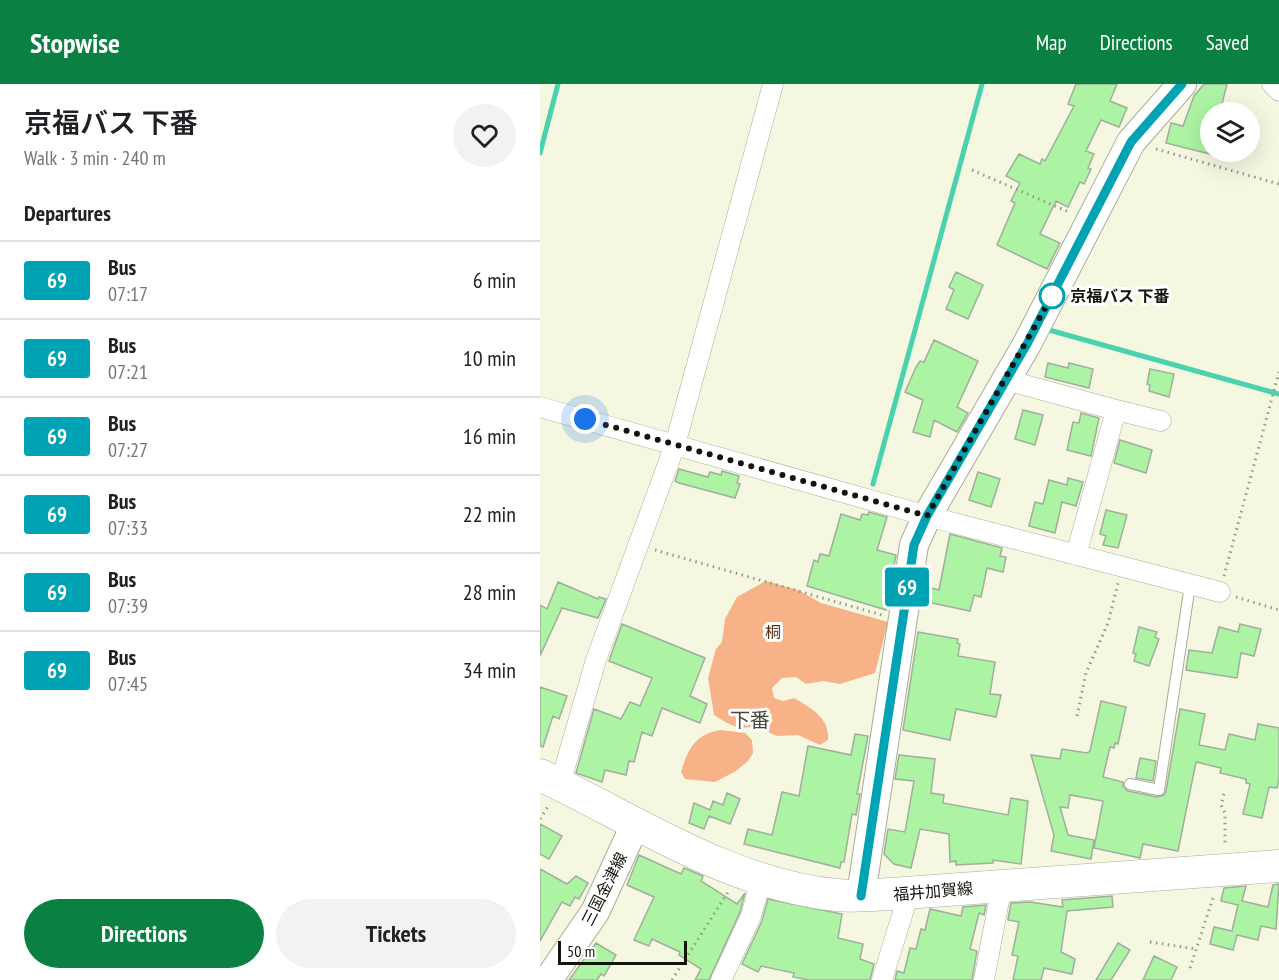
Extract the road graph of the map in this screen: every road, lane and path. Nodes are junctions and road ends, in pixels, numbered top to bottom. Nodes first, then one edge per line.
1 (773, 84) edge
2 (1272, 84) edge
3 (1170, 88) edge
4 (1279, 91) edge
5 (1131, 142) junction
6 (972, 170) dead end
7 (1279, 184) edge
8 (1091, 222) junction
9 (1279, 372) edge
10 (1006, 380) junction
11 (540, 407) edge
12 (1116, 410) junction
13 (1161, 421) dead end
14 (675, 445) junction
15 (927, 516) junction
16 (640, 546) junction
17 (1076, 555) junction
18 (1123, 567) junction
19 (1190, 585) junction
20 (1220, 592) junction
21 (1279, 610) edge
22 (890, 617) dead end
23 (1077, 716) dead end
24 (550, 780) edge
25 (1130, 784) dead end
26 (1224, 794) dead end
27 (635, 825) junction
28 (1224, 862) junction
29 (1279, 866) edge
30 (750, 876) junction
31 (1002, 885) junction
32 (909, 892) junction
33 (861, 896) junction
34 (1150, 942) dead end
35 (1196, 949) junction
36 (1190, 968) dead end
37 (548, 980) edge
38 (672, 980) edge
39 (721, 980) edge
40 (882, 980) edge
41 (984, 980) edge

1 - 14 street
2 - 4 street
3 - 5 main road
5 - 7 path
5 - 8 main road
6 - 8 path
8 - 10 main road
9 - 20 path
10 - 12 street
10 - 15 main road
11 - 14 street
12 - 13 street
12 - 17 street
14 - 15 street
14 - 16 street
15 - 17 street
15 - 33 main road
16 - 22 path
16 - 24 street
17 - 18 street
18 - 19 street
18 - 23 path
19 - 20 street
19 - 25 lane
20 - 21 path
24 - 27 main road, 福井加賀線
26 - 28 path
27 - 30 main road, 福井加賀線
27 - 37 main road, 三国金津線
28 - 29 main road, 福井加賀線
28 - 31 main road, 福井加賀線
28 - 35 path
30 - 33 main road, 福井加賀線
30 - 38 path
30 - 39 street
31 - 32 main road, 福井加賀線
31 - 41 street
32 - 33 main road, 福井加賀線
32 - 40 street
34 - 35 path
35 - 36 path

